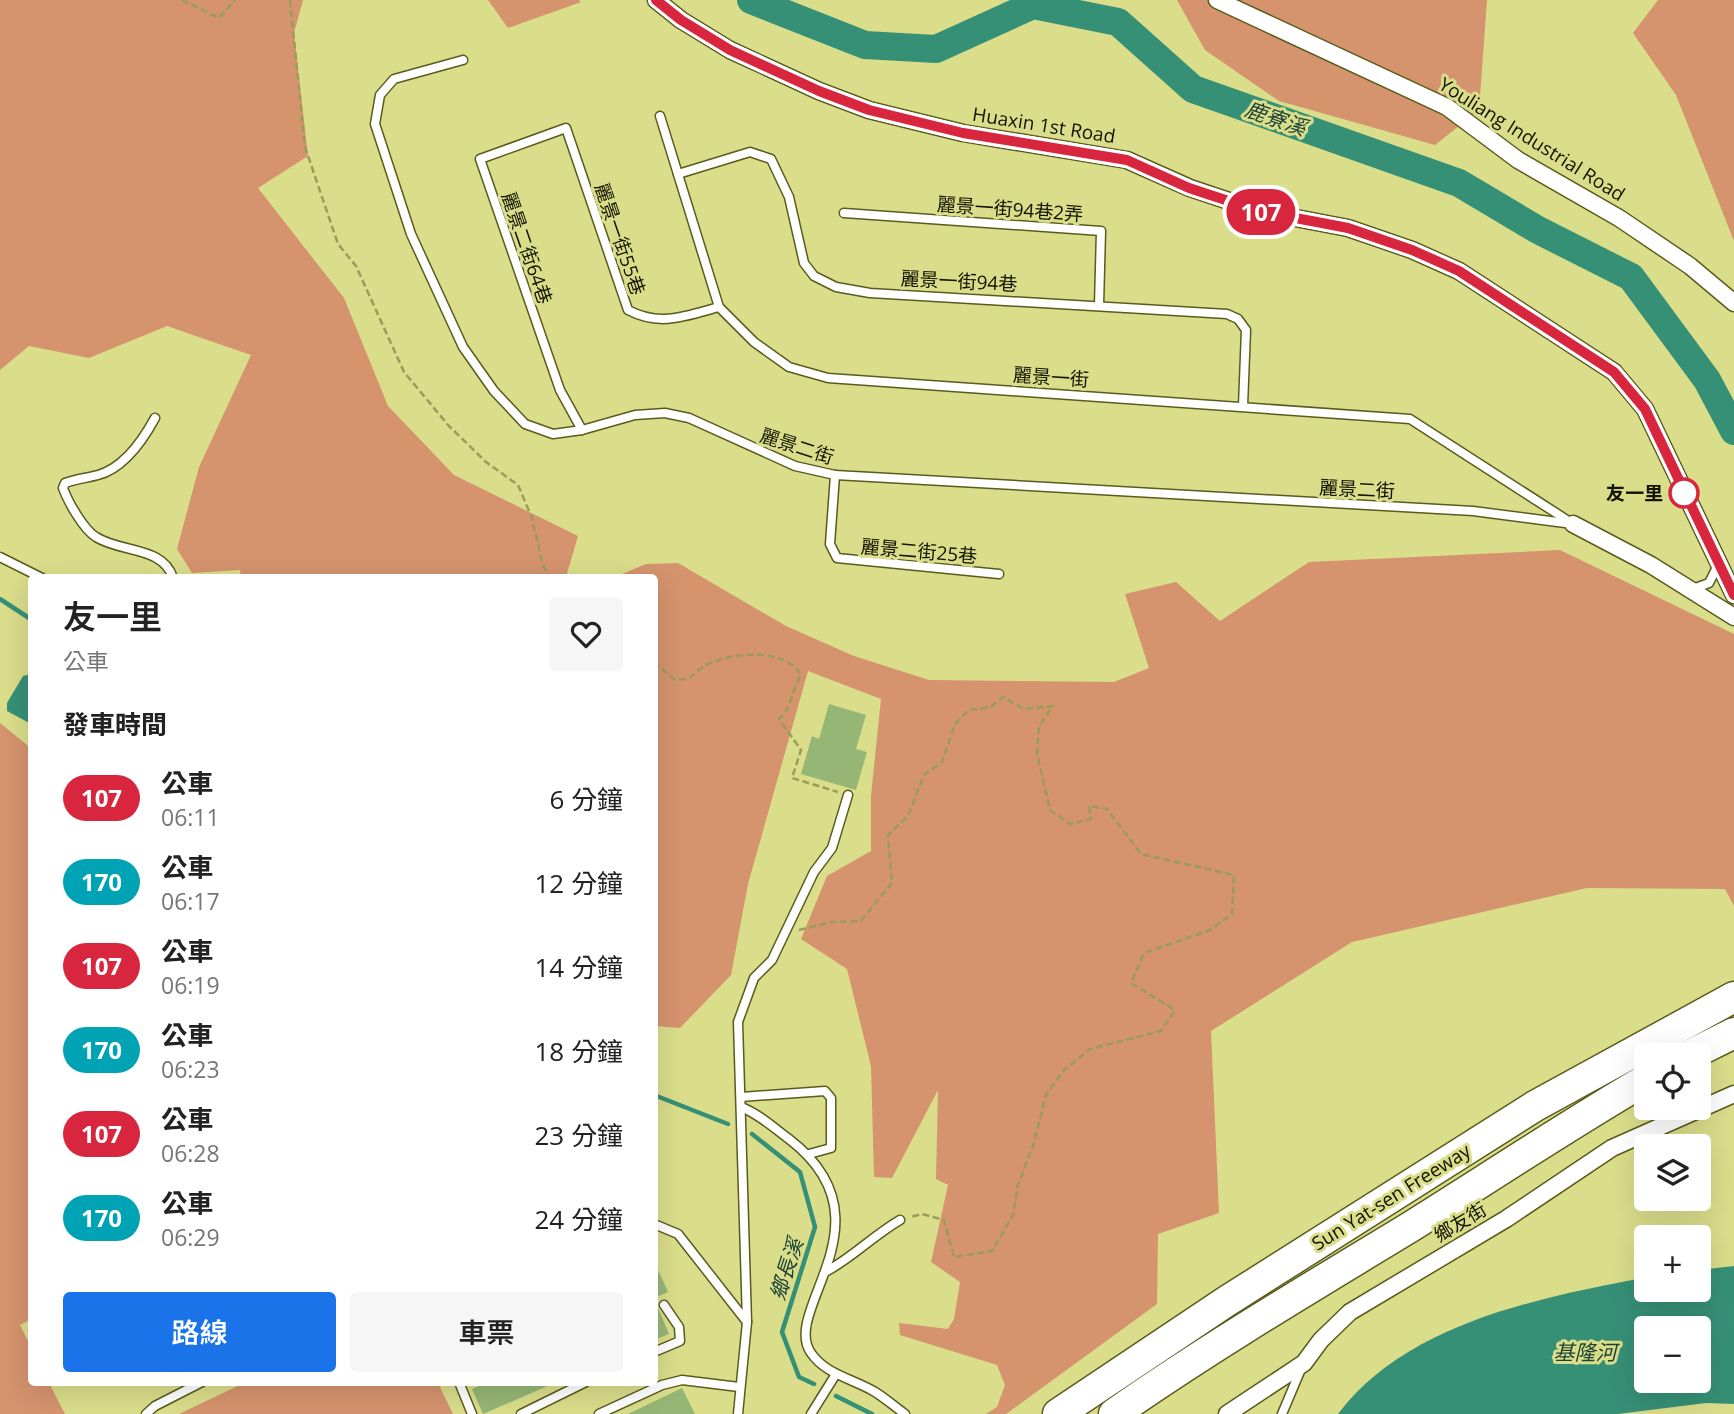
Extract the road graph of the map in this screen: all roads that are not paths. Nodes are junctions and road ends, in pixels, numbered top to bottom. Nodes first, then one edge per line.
1 (656, 0) edge
2 (1217, 0) edge
3 (463, 60) dead end
4 (660, 116) dead end
5 (566, 128) joint
6 (678, 174) junction
7 (845, 213) dead end
8 (1734, 303) edge
9 (1099, 304) junction
10 (719, 307) junction
11 (1243, 406) junction
12 (155, 418) dead end
13 (582, 430) junction
14 (835, 475) junction
15 (1573, 524) junction
16 (0, 557) edge
17 (1720, 564) junction
18 (34, 574) edge
19 (172, 574) edge
20 (999, 574) dead end
21 (1690, 590) junction
22 (1734, 595) edge
23 (1734, 617) edge
24 (848, 795) road end
25 (1734, 997) edge
26 (1734, 1033) edge
27 (1711, 1044) edge
28 (1634, 1087) edge
29 (1734, 1094) edge
30 (741, 1097) junction
31 (741, 1107) junction
32 (809, 1154) junction
33 (900, 1220) road end
34 (658, 1226) edge
35 (827, 1271) junction
36 (664, 1305) dead end
37 (747, 1322) junction
38 (658, 1350) edge
39 (1304, 1363) junction
40 (836, 1374) junction
41 (194, 1386) edge
42 (461, 1386) edge
43 (578, 1386) edge
44 (738, 1387) junction
45 (737, 1411) edge
46 (146, 1414) edge
47 (472, 1414) edge
48 (521, 1414) edge
49 (599, 1414) edge
50 (728, 1414) edge
51 (811, 1414) edge
52 (905, 1414) edge
53 (1058, 1414) edge
54 (1114, 1414) edge
55 (1227, 1414) edge
56 (1282, 1414) edge

1 - 17 street, Huaxin 1st Road
2 - 8 street, Youliang Industrial Road
3 - 13 lane, 麗景二街
4 - 6 lane, 麗景一街
5 - 10 lane, 麗景一街55巷
5 - 13 lane, 麗景二街64巷
6 - 9 lane, 麗景一街94巷
6 - 10 lane, 麗景一街
7 - 9 lane, 麗景一街94巷2弄
9 - 11 lane, 麗景一街94巷
10 - 11 lane, 麗景一街
11 - 15 lane, 麗景一街
12 - 19 lane
13 - 14 lane, 麗景二街
14 - 15 lane, 麗景二街
14 - 20 lane, 麗景二街25巷
15 - 21 street
16 - 18 lane
17 - 21 lane
17 - 22 street, Huaxin 1st Road
21 - 23 street
24 - 30 lane
25 - 53 highway, Sun Yat-sen Freeway
26 - 27 highway
28 - 54 highway, Sun Yat-sen Freeway
29 - 39 street, 鄉友街
30 - 31 lane
30 - 32 lane
31 - 32 lane
31 - 37 lane
32 - 35 lane
33 - 35 lane
34 - 37 lane
35 - 40 lane
36 - 38 lane
37 - 44 lane
39 - 55 street, 鄉友街
39 - 56 lane
40 - 51 lane
40 - 52 lane
41 - 46 lane
42 - 47 lane
43 - 48 lane
44 - 45 lane
44 - 49 lane
45 - 50 lane

